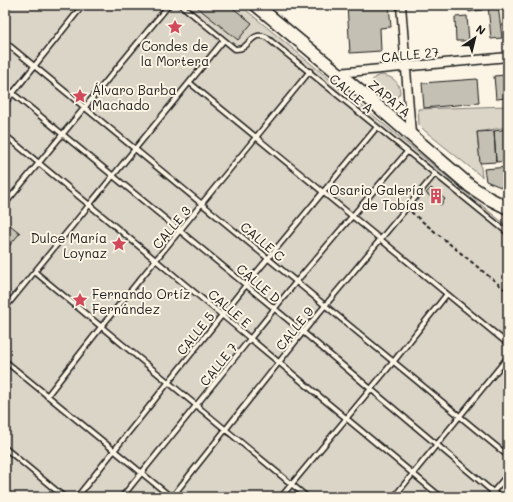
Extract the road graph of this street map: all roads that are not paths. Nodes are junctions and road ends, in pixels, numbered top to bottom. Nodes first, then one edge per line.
1 (83, 5) edge
2 (169, 5) edge
3 (181, 5) edge
4 (256, 5) edge
5 (401, 5) edge
6 (224, 40) junction
7 (5, 42) edge
8 (508, 57) edge
9 (34, 66) junction
10 (406, 67) junction
11 (310, 71) junction
12 (338, 73) junction
13 (190, 83) junction
14 (5, 87) edge
15 (13, 94) junction
16 (5, 104) edge
17 (84, 107) junction
18 (377, 127) junction
19 (62, 134) junction
20 (411, 134) junction
21 (5, 135) edge
22 (257, 138) junction
23 (135, 149) junction
24 (407, 152) junction
25 (38, 162) junction
26 (435, 174) junction
27 (113, 176) junction
28 (322, 192) junction
29 (5, 204) edge
30 (203, 204) junction
31 (90, 205) junction
32 (508, 208) edge
33 (352, 216) junction
34 (180, 231) junction
35 (508, 233) edge
36 (380, 240) junction
37 (269, 258) junction
38 (156, 260) junction
39 (34, 272) junction
40 (296, 282) junction
41 (246, 285) junction
42 (447, 294) junction
43 (325, 306) junction
44 (5, 308) edge
45 (275, 309) junction
46 (223, 315) junction
47 (101, 327) junction
48 (303, 332) junction
49 (251, 338) junction
50 (508, 344) edge
51 (508, 357) edge
52 (5, 361) edge
53 (394, 361) junction
54 (280, 362) junction
55 (168, 382) junction
56 (370, 389) junction
57 (47, 396) junction
58 (196, 406) junction
59 (460, 416) junction
60 (346, 417) junction
61 (226, 430) junction
62 (437, 444) junction
63 (5, 448) edge
64 (115, 450) junction
65 (508, 456) edge
66 (142, 473) junction
67 (413, 474) junction
68 (508, 474) edge
69 (292, 484) junction
70 (493, 492) junction
71 (64, 497) edge
72 (77, 497) edge
73 (122, 497) edge
74 (171, 497) edge
75 (281, 497) edge
76 (307, 497) edge
77 (394, 497) edge
78 (442, 497) edge
79 (489, 497) edge
80 (499, 497) edge

1 - 9 lane
2 - 17 lane
3 - 6 lane, CALLE A
4 - 12 main road, ZAPATA
5 - 10 street
6 - 11 lane, CALLE A
6 - 13 lane
7 - 9 lane, CALLE C
8 - 10 street, CALLE 27
9 - 15 lane
9 - 17 lane, CALLE C
10 - 12 street, CALLE 27
10 - 20 street
11 - 18 lane, CALLE A
11 - 22 lane, CALLE 3
12 - 20 main road, ZAPATA
13 - 22 lane
13 - 23 lane
14 - 15 lane, CALLE D
15 - 16 lane
15 - 19 lane, CALLE D
17 - 19 lane
17 - 23 lane, CALLE C
18 - 24 lane, CALLE A
18 - 28 lane, CALLE 5
19 - 25 lane
19 - 27 lane, CALLE D
20 - 32 main road, ZAPATA
21 - 25 lane, CALLE E
22 - 28 lane
22 - 30 lane, CALLE 3
23 - 27 lane
23 - 30 lane, CALLE C
24 - 26 lane, CALLE A
24 - 33 lane, CALLE 7
25 - 29 lane
25 - 31 lane, CALLE E
26 - 35 lane, CALLE A
26 - 36 lane, CALLE 9
27 - 31 lane
27 - 34 lane, CALLE D
28 - 33 lane
28 - 37 lane, CALLE 5
30 - 34 lane, CALLE 3
30 - 37 lane, CALLE C
31 - 38 lane, CALLE E
31 - 39 lane
33 - 36 lane
33 - 40 lane, CALLE 7
34 - 38 lane, CALLE 3
34 - 41 lane, CALLE D
36 - 42 lane
36 - 43 lane, CALLE 9
37 - 40 lane, CALLE C
37 - 41 lane, CALLE 5
38 - 46 lane, CALLE E
38 - 47 lane, CALLE 3
39 - 44 lane
39 - 47 lane
40 - 43 lane, CALLE C
40 - 45 lane, CALLE 7
41 - 45 lane, CALLE D
41 - 46 lane, CALLE 5
42 - 50 lane
42 - 53 lane
43 - 48 lane, CALLE 9
43 - 53 lane, CALLE C
45 - 48 lane, CALLE D
45 - 49 lane, CALLE 7
46 - 49 lane, CALLE E
46 - 55 lane, CALLE 5
47 - 55 lane
47 - 57 lane, CALLE 3
48 - 54 lane, CALLE 9
48 - 56 lane, CALLE D
49 - 54 lane, CALLE E
49 - 58 lane, CALLE 7
51 - 59 lane
52 - 57 lane
53 - 56 lane
53 - 59 lane, CALLE C
54 - 60 lane, CALLE E
54 - 61 lane, CALLE 9
55 - 58 lane
55 - 64 lane, CALLE 5
56 - 60 lane
56 - 62 lane, CALLE D
57 - 64 lane
58 - 61 lane
58 - 66 lane, CALLE 7
59 - 62 lane
59 - 65 lane, CALLE C
60 - 67 lane, CALLE E
60 - 69 lane
61 - 69 lane
61 - 74 lane, CALLE 9
62 - 67 lane
62 - 70 lane, CALLE D
63 - 71 lane
64 - 66 lane
64 - 72 lane, CALLE 5
66 - 73 lane, CALLE 7
66 - 74 lane
67 - 77 lane
67 - 78 lane, CALLE E
68 - 70 lane
69 - 75 lane
69 - 76 lane
70 - 79 lane
70 - 80 lane, CALLE D

